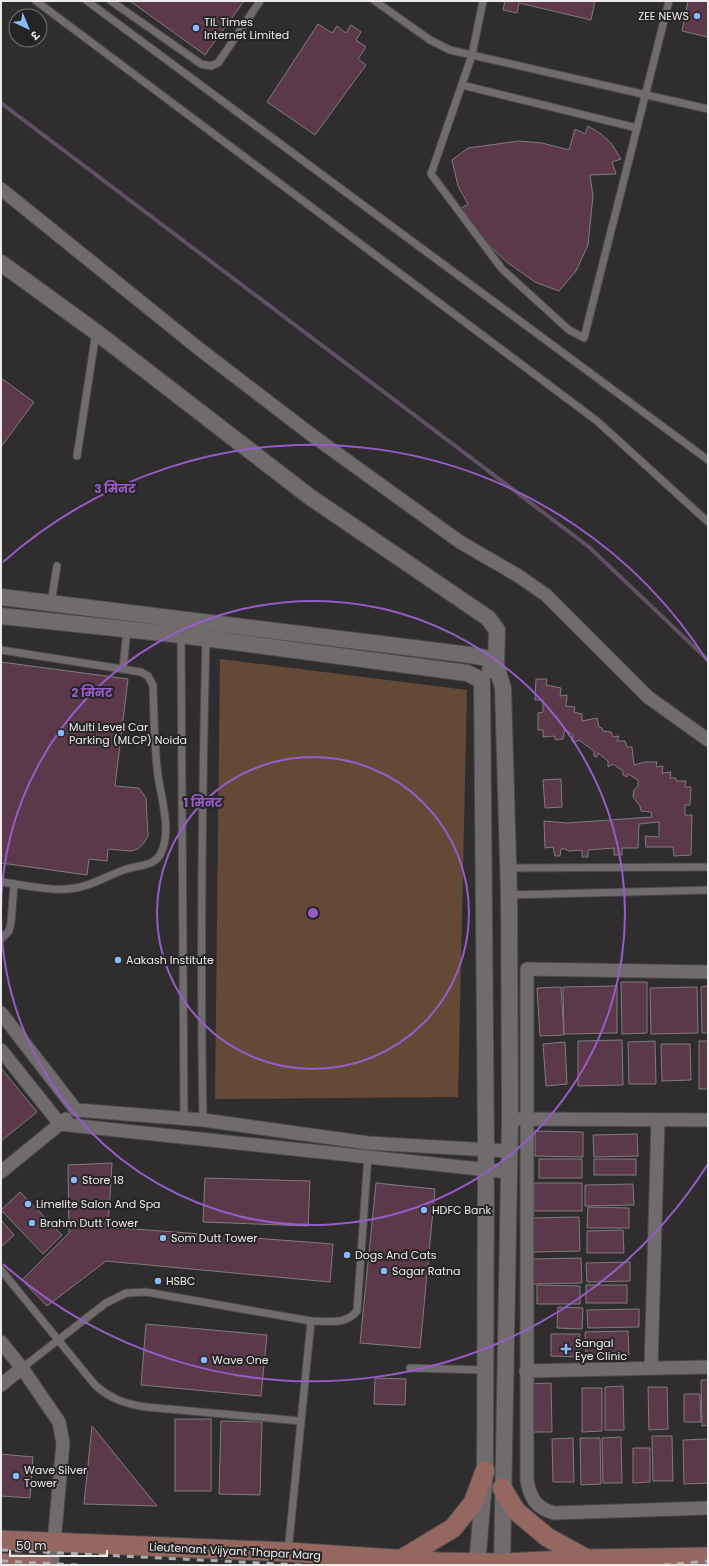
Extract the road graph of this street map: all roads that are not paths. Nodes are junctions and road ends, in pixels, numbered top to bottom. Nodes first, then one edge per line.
1 (36, 1) edge
2 (87, 1) edge
3 (111, 1) edge
4 (260, 1) edge
5 (375, 1) edge
6 (483, 1) edge
7 (669, 1) edge
8 (472, 55) junction
9 (462, 85) junction
10 (646, 94) junction
11 (708, 109) edge
12 (637, 128) junction
13 (1, 189) edge
14 (1, 263) edge
15 (96, 332) junction
16 (78, 456) dead end
17 (708, 460) edge
18 (708, 522) edge
19 (57, 566) dead end
20 (1, 597) edge
21 (51, 604) junction
22 (1, 617) edge
23 (127, 630) junction
24 (181, 635) junction
25 (206, 639) junction
26 (1, 650) edge
27 (496, 665) junction
28 (123, 669) junction
29 (479, 679) junction
30 (708, 740) edge
31 (708, 867) edge
32 (507, 868) junction
33 (1, 882) edge
34 (14, 884) junction
35 (708, 890) edge
36 (509, 895) junction
37 (1, 939) edge
38 (708, 972) edge
39 (1, 1012) edge
40 (1, 1050) edge
41 (76, 1110) junction
42 (184, 1118) junction
43 (510, 1118) junction
44 (526, 1119) junction
45 (203, 1120) junction
46 (708, 1120) edge
47 (658, 1121) junction
48 (60, 1124) junction
49 (368, 1142) junction
50 (486, 1150) junction
51 (508, 1150) junction
52 (367, 1157) junction
53 (486, 1170) junction
54 (1, 1172) edge
55 (508, 1172) junction
56 (1, 1270) edge
57 (311, 1321) junction
58 (58, 1340) junction
59 (1, 1342) edge
60 (708, 1367) edge
61 (22, 1368) junction
62 (410, 1368) dead end
63 (651, 1368) junction
64 (485, 1370) junction
65 (526, 1370) junction
66 (1, 1385) edge
67 (301, 1421) junction
68 (485, 1472) junction
69 (502, 1488) junction
70 (708, 1508) edge
71 (1, 1540) edge
72 (53, 1543) junction
73 (288, 1552) junction
74 (708, 1557) edge
75 (587, 1559) junction
76 (400, 1560) junction
77 (1, 1563) edge
78 (477, 1564) edge
79 (502, 1564) edge
80 (44, 1565) edge
81 (52, 1565) edge

1 - 18 lane
2 - 17 lane
3 - 4 lane
5 - 8 lane
6 - 8 lane
7 - 10 lane
8 - 9 lane
8 - 10 lane
9 - 12 lane
9 - 12 lane
10 - 11 lane
10 - 12 lane
13 - 30 street
14 - 15 street
15 - 16 lane
15 - 27 street
19 - 21 lane
20 - 21 street
21 - 27 street
22 - 23 street
23 - 24 street
23 - 28 lane
24 - 25 street
24 - 42 lane
25 - 29 street
25 - 45 lane
26 - 28 lane
27 - 29 street
27 - 32 street
28 - 34 lane
29 - 50 street
31 - 32 lane
32 - 36 street
33 - 34 lane
34 - 37 lane
35 - 36 lane
36 - 43 street
38 - 44 street
39 - 41 street
40 - 48 street
41 - 42 street
41 - 48 street
42 - 45 street
43 - 44 street
43 - 51 street
44 - 47 street
44 - 65 street
45 - 49 street
46 - 47 street
47 - 63 street
48 - 52 street
48 - 54 street
49 - 50 street
49 - 52 lane
50 - 51 street
50 - 53 street
51 - 55 street
52 - 53 street
52 - 57 lane
53 - 55 street
53 - 64 street
55 - 69 street
56 - 58 lane
57 - 58 lane
57 - 67 lane
58 - 61 lane
58 - 67 lane
59 - 61 street
60 - 63 street
61 - 66 street
61 - 72 street
62 - 64 lane
63 - 65 street
64 - 68 street
65 - 70 street
67 - 73 lane
68 - 76 main road
68 - 78 street
69 - 75 main road
69 - 79 street
71 - 72 main road, Lieutenant Vijyant Thapar Marg
72 - 73 main road, Lieutenant Vijyant Thapar Marg
72 - 81 street
73 - 76 main road, Lieutenant Vijyant Thapar Marg
74 - 75 main road, Lieutenant Vijyant Thapar Marg
75 - 79 main road, Lieutenant Vijyant Thapar Marg
76 - 78 main road, Lieutenant Vijyant Thapar Marg
77 - 80 main road
78 - 79 main road, Lieutenant Vijyant Thapar Marg

